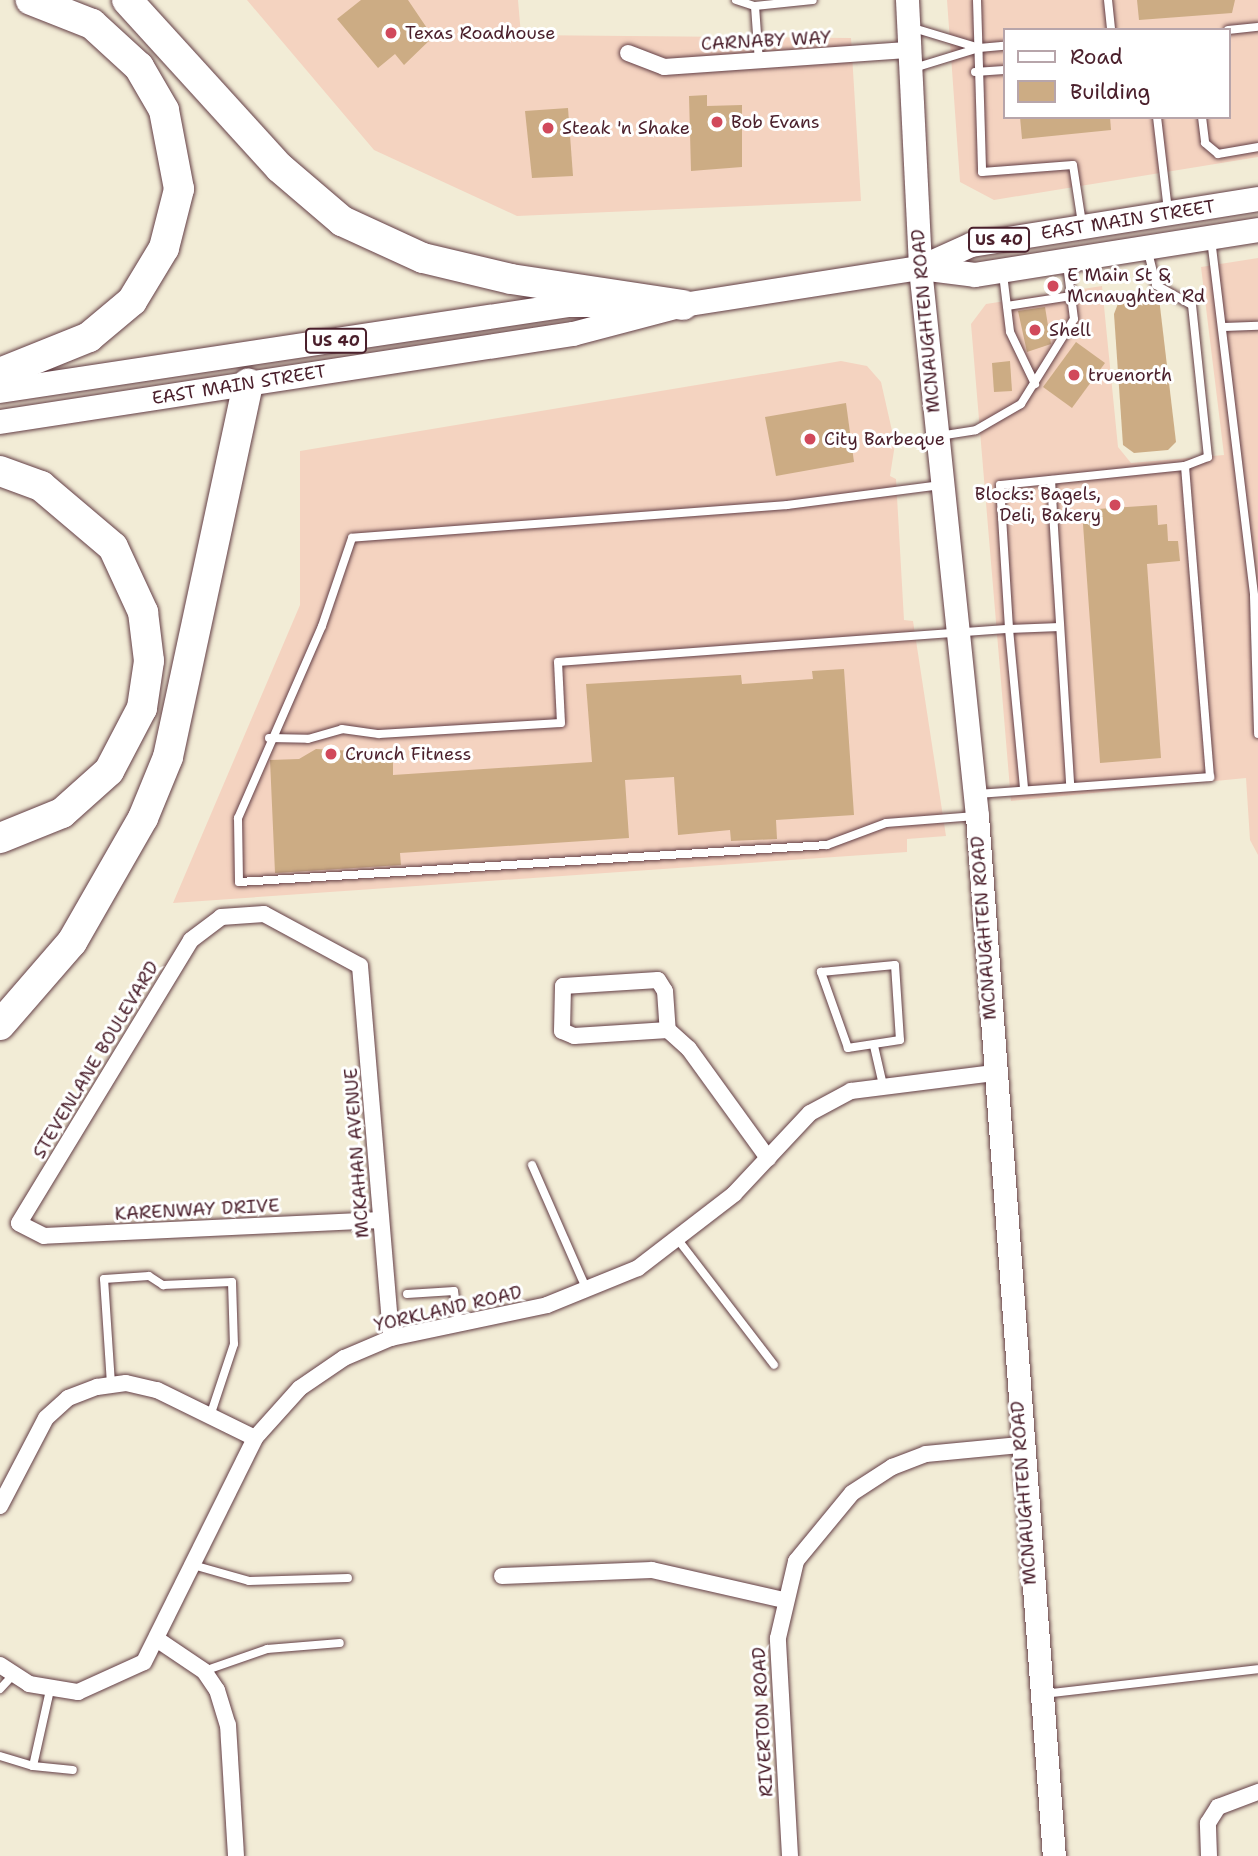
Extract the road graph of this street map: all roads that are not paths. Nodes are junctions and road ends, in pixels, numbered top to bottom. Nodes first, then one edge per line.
1 (32, 0) edge
2 (127, 0) edge
3 (736, 0) edge
4 (813, 0) edge
5 (907, 0) edge
6 (977, 0) edge
7 (1108, 0) edge
8 (755, 6) junction
9 (908, 27) junction
10 (1258, 27) edge
11 (1111, 28) edge
12 (1230, 30) edge
13 (1002, 46) edge
14 (979, 48) junction
15 (628, 52) dead end
16 (910, 59) junction
17 (759, 62) junction
18 (1002, 70) edge
19 (975, 72) junction
20 (1157, 119) edge
21 (1202, 119) edge
22 (1258, 147) edge
23 (1258, 199) edge
24 (1169, 213) junction
25 (1083, 227) junction
26 (1258, 230) edge
27 (1211, 238) junction
28 (1147, 248) junction
29 (1066, 261) junction
30 (920, 268) junction
31 (1002, 271) junction
32 (1071, 296) junction
33 (683, 304) junction
34 (1007, 306) junction
35 (1258, 326) edge
36 (1224, 327) junction
37 (0, 373) edge
38 (248, 383) junction
39 (1035, 384) junction
40 (0, 391) edge
41 (0, 422) edge
42 (936, 437) junction
43 (1185, 466) junction
44 (0, 471) edge
45 (1051, 480) junction
46 (941, 485) junction
47 (1255, 581) edge
48 (1060, 627) junction
49 (1009, 629) junction
50 (958, 632) junction
51 (1257, 708) edge
52 (1258, 734) edge
53 (269, 738) junction
54 (1070, 785) junction
55 (1024, 787) junction
56 (976, 805) junction
57 (0, 838) edge
58 (210, 921) joint
59 (0, 1025) edge
60 (668, 1030) junction
61 (874, 1046) junction
62 (994, 1073) junction
63 (882, 1082) junction
64 (768, 1158) junction
65 (532, 1165) dead end
66 (381, 1220) junction
67 (19, 1223) joint
68 (679, 1241) junction
69 (587, 1291) junction
70 (407, 1294) dead end
71 (459, 1325) junction
72 (391, 1338) junction
73 (774, 1365) dead end
74 (111, 1384) junction
75 (210, 1416) junction
76 (256, 1438) junction
77 (1020, 1445) junction
78 (0, 1506) edge
79 (193, 1565) junction
80 (502, 1576) dead end
81 (348, 1578) dead end
82 (784, 1600) junction
83 (158, 1640) junction
84 (340, 1643) dead end
85 (1258, 1669) edge
86 (6, 1670) edge
87 (204, 1671) junction
88 (0, 1689) edge
89 (50, 1690) junction
90 (1040, 1695) junction
91 (0, 1756) edge
92 (33, 1766) junction
93 (73, 1770) dead end
94 (1258, 1791) edge
95 (236, 1856) edge
96 (790, 1856) edge
97 (1054, 1856) edge
98 (1209, 1856) edge

1 - 37 highway
2 - 33 highway
3 - 8 lane
4 - 8 lane
5 - 9 street, MCNAUGHTEN ROAD
6 - 14 lane
7 - 11 lane
8 - 17 lane
9 - 14 lane
9 - 16 street, MCNAUGHTEN ROAD
10 - 12 lane
13 - 14 lane
14 - 16 lane
14 - 19 lane
15 - 17 street, CARNABY WAY
16 - 17 street, CARNABY WAY
16 - 30 street, MCNAUGHTEN ROAD
18 - 19 lane
19 - 25 lane
20 - 24 lane
21 - 22 lane
23 - 24 main road, EAST MAIN STREET / US 40
24 - 25 main road, EAST MAIN STREET / US 40
25 - 30 main road, EAST MAIN STREET / US 40
26 - 27 main road, EAST MAIN STREET / US 40
27 - 28 main road, EAST MAIN STREET / US 40
27 - 36 lane
28 - 29 main road, EAST MAIN STREET / US 40
28 - 43 lane
29 - 31 main road, EAST MAIN STREET / US 40
29 - 32 lane
30 - 31 main road, EAST MAIN STREET / US 40
30 - 33 main road, EAST MAIN STREET / US 40
30 - 42 street, MCNAUGHTEN ROAD
31 - 34 lane
32 - 34 lane
32 - 39 lane
33 - 38 main road, EAST MAIN STREET / US 40
33 - 40 main road, EAST MAIN STREET / US 40
34 - 39 lane
35 - 36 lane
36 - 47 lane
38 - 41 main road, EAST MAIN STREET / US 40
38 - 59 highway
39 - 42 lane
42 - 46 street, MCNAUGHTEN ROAD
43 - 45 lane
43 - 54 lane
44 - 57 highway
45 - 48 lane
45 - 49 lane
46 - 50 street, MCNAUGHTEN ROAD
46 - 53 lane
47 - 51 lane
48 - 49 lane
48 - 54 lane
49 - 50 lane
49 - 55 lane
50 - 53 lane
50 - 56 street, MCNAUGHTEN ROAD
51 - 52 lane
53 - 56 lane
54 - 55 lane
55 - 56 lane
56 - 62 street, MCNAUGHTEN ROAD
58 - 66 street, MCKAHAN AVENUE
58 - 67 street, STEVENLANE BOULEVARD
60 - 60 street
60 - 64 street
61 - 61 lane
61 - 63 lane
62 - 63 street, YORKLAND ROAD
62 - 77 street, MCNAUGHTEN ROAD
63 - 64 street, YORKLAND ROAD
64 - 68 street, YORKLAND ROAD
65 - 69 lane
66 - 67 street, KARENWAY DRIVE
66 - 72 street, MCKAHAN AVENUE
68 - 69 street, YORKLAND ROAD
68 - 73 lane
69 - 71 street, YORKLAND ROAD
70 - 71 lane
71 - 72 street, YORKLAND ROAD
72 - 76 street, YORKLAND ROAD
74 - 75 street
74 - 75 lane
74 - 78 street
75 - 76 street
76 - 79 street, YORKLAND ROAD
77 - 82 street, RIVERTON ROAD
77 - 90 street, MCNAUGHTEN ROAD
79 - 81 lane
79 - 83 street, YORKLAND ROAD
80 - 82 street
82 - 96 street, RIVERTON ROAD
83 - 87 street
83 - 89 street, YORKLAND ROAD
84 - 87 lane
85 - 90 lane
86 - 88 lane
86 - 89 street
87 - 95 street
89 - 92 lane
90 - 97 street, MCNAUGHTEN ROAD
91 - 92 lane
92 - 93 lane
94 - 98 street

